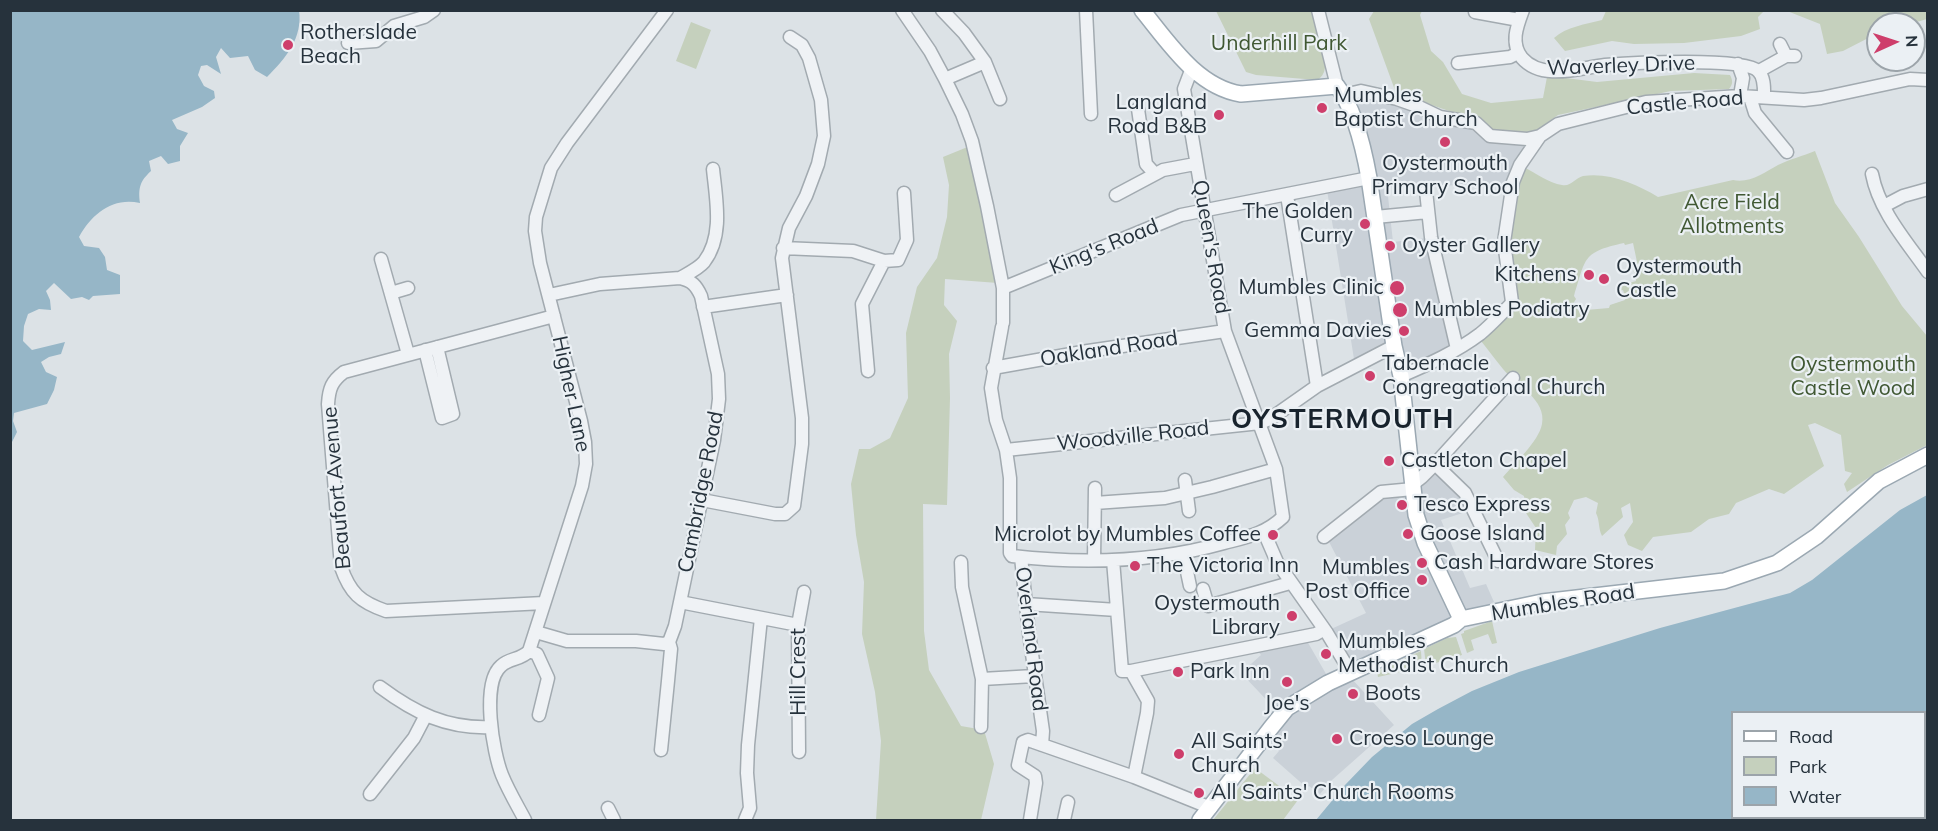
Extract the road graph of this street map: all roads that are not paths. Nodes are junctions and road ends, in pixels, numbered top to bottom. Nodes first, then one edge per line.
1 (434, 10) edge
2 (667, 10) edge
3 (902, 10) edge
4 (942, 10) edge
5 (1086, 10) edge
6 (1142, 10) edge
7 (1318, 10) edge
8 (1475, 12) dead end
9 (1521, 15) edge
10 (790, 38) dead end
11 (348, 43) dead end
12 (1787, 52) dead end
13 (1518, 53) junction
14 (985, 62) junction
15 (1458, 63) dead end
16 (1738, 64) junction
17 (1192, 69) junction
18 (1756, 70) junction
19 (1743, 78) junction
20 (945, 79) junction
21 (1928, 80) edge
22 (1341, 90) junction
23 (1745, 96) junction
24 (1764, 98) junction
25 (1000, 99) dead end
26 (1138, 109) dead end
27 (1091, 114) dead end
28 (1540, 136) junction
29 (1786, 152) dead end
30 (1196, 164) junction
31 (712, 169) dead end
32 (1155, 174) junction
33 (1872, 174) dead end
34 (1369, 178) junction
35 (1928, 189) edge
36 (1426, 191) dead end
37 (1116, 195) dead end
38 (1287, 195) junction
39 (909, 200) dead end
40 (1884, 206) junction
41 (1206, 211) junction
42 (1428, 212) junction
43 (1375, 217) junction
44 (783, 248) junction
45 (381, 259) dead end
46 (884, 261) junction
47 (703, 263) junction
48 (1928, 272) edge
49 (680, 278) junction
50 (408, 288) dead end
51 (1003, 288) junction
52 (391, 293) junction
53 (549, 295) junction
54 (787, 295) junction
55 (702, 302) junction
56 (554, 316) junction
57 (1225, 331) junction
58 (1394, 346) junction
59 (1457, 349) junction
60 (408, 354) junction
61 (993, 368) junction
62 (868, 371) dead end
63 (1401, 376) junction
64 (1513, 378) dead end
65 (1317, 386) junction
66 (1260, 423) junction
67 (1006, 450) junction
68 (1928, 455) edge
69 (1410, 460) junction
70 (1433, 465) junction
71 (1276, 469) junction
72 (1185, 480) dead end
73 (1413, 486) junction
74 (1095, 488) dead end
75 (1187, 493) junction
76 (702, 500) junction
77 (1095, 503) junction
78 (1189, 510) dead end
79 (1264, 532) junction
80 (1324, 537) dead end
81 (1183, 553) junction
82 (1021, 557) junction
83 (1094, 560) junction
84 (1113, 560) junction
85 (1498, 561) dead end
86 (961, 562) dead end
87 (1290, 583) junction
88 (1190, 586) dead end
89 (1203, 590) dead end
90 (804, 592) dead end
91 (680, 602) junction
92 (544, 603) junction
93 (1026, 604) junction
94 (1117, 610) junction
95 (761, 618) junction
96 (1461, 619) junction
97 (798, 625) junction
98 (1323, 630) junction
99 (536, 632) junction
100 (669, 642) junction
101 (529, 651) junction
102 (1131, 671) junction
103 (1351, 673) junction
104 (1034, 676) junction
105 (982, 679) junction
106 (380, 687) dead end
107 (426, 715) junction
108 (539, 715) dead end
109 (491, 727) junction
110 (981, 727) dead end
111 (1042, 745) junction
112 (661, 750) dead end
113 (800, 752) dead end
114 (1134, 777) junction
115 (370, 794) dead end
116 (1068, 802) dead end
117 (608, 808) dead end
118 (1211, 808) junction
119 (525, 820) edge
120 (614, 820) edge
121 (745, 820) edge
122 (1030, 820) edge
123 (1064, 820) edge
124 (1200, 820) edge

1 - 11 street
2 - 53 street, Higher Lane
3 - 20 street, Overland Road
4 - 14 street
5 - 27 street
6 - 17 main road
7 - 22 street
8 - 9 street
9 - 13 street, Waverley Drive
10 - 44 street
12 - 18 street
13 - 15 street
13 - 16 street, Waverley Drive
14 - 20 street
14 - 25 street
16 - 18 street, Waverley Drive
16 - 19 street
17 - 22 main road
17 - 30 street, Queen's Road
18 - 19 street
18 - 24 street
19 - 23 street
20 - 51 street, Overland Road
21 - 24 street, Castle Road
22 - 28 street
22 - 34 main road
23 - 24 street, Castle Road
23 - 28 street, Castle Road
23 - 29 street
26 - 32 street
28 - 59 street, Castle Road
30 - 32 street
30 - 41 street, Queen's Road
31 - 47 street
32 - 37 street
33 - 40 street
34 - 38 street, King's Road
34 - 43 main road
35 - 40 street
36 - 42 street
38 - 41 street, King's Road
38 - 65 street
39 - 46 street
40 - 48 street
41 - 51 street, King's Road
41 - 57 street, Queen's Road
42 - 43 street
42 - 59 street
43 - 58 main road
44 - 46 street
44 - 54 street
45 - 52 street
46 - 62 street
47 - 49 street
47 - 55 street, Cambridge Road
49 - 53 street
49 - 55 street
50 - 52 street
51 - 61 street, Overland Road
52 - 60 street
53 - 56 street, Higher Lane
54 - 55 street
54 - 76 street
55 - 76 street, Cambridge Road
56 - 60 street, Beaufort Avenue
56 - 92 street, Higher Lane
57 - 61 street, Oakland Road
57 - 66 street, Queen's Road
58 - 63 main road
58 - 65 street
59 - 63 street, Castle Road
60 - 92 street, Beaufort Avenue
61 - 67 street, Overland Road
63 - 69 main road
64 - 70 street
65 - 66 street
66 - 67 street, Woodville Road
66 - 71 street, Queen's Road
67 - 82 street, Overland Road
68 - 96 main road, Mumbles Road
69 - 70 street
69 - 73 main road
70 - 73 street
70 - 85 street
71 - 75 street
71 - 79 street, Queen's Road
72 - 75 street
73 - 80 street
73 - 96 main road
74 - 77 street
75 - 77 street
75 - 78 street
76 - 91 street, Cambridge Road
77 - 83 street
79 - 81 street
79 - 87 street
81 - 84 street
81 - 88 street
82 - 83 street
82 - 93 street, Overland Road
83 - 84 street
84 - 94 street
86 - 105 street
87 - 89 street
87 - 98 street
90 - 97 street, Hill Crest
91 - 95 street
91 - 100 street, Cambridge Road
92 - 99 street, Higher Lane
93 - 94 street
93 - 104 street, Overland Road
94 - 102 street
95 - 97 street
95 - 121 street
96 - 103 main road, Mumbles Road
97 - 113 street, Hill Crest
98 - 102 street
98 - 103 street
99 - 100 street
99 - 101 street, Higher Lane
100 - 112 street, Cambridge Road
101 - 108 street
101 - 109 street
102 - 114 street
103 - 118 main road, Mumbles Road
104 - 105 street
104 - 111 street, Overland Road
105 - 110 street
106 - 107 street
107 - 109 street
107 - 115 street
109 - 119 street
111 - 114 street
111 - 122 street, Overland Road
114 - 118 street
116 - 123 street
117 - 120 street
118 - 124 main road, Mumbles Road

